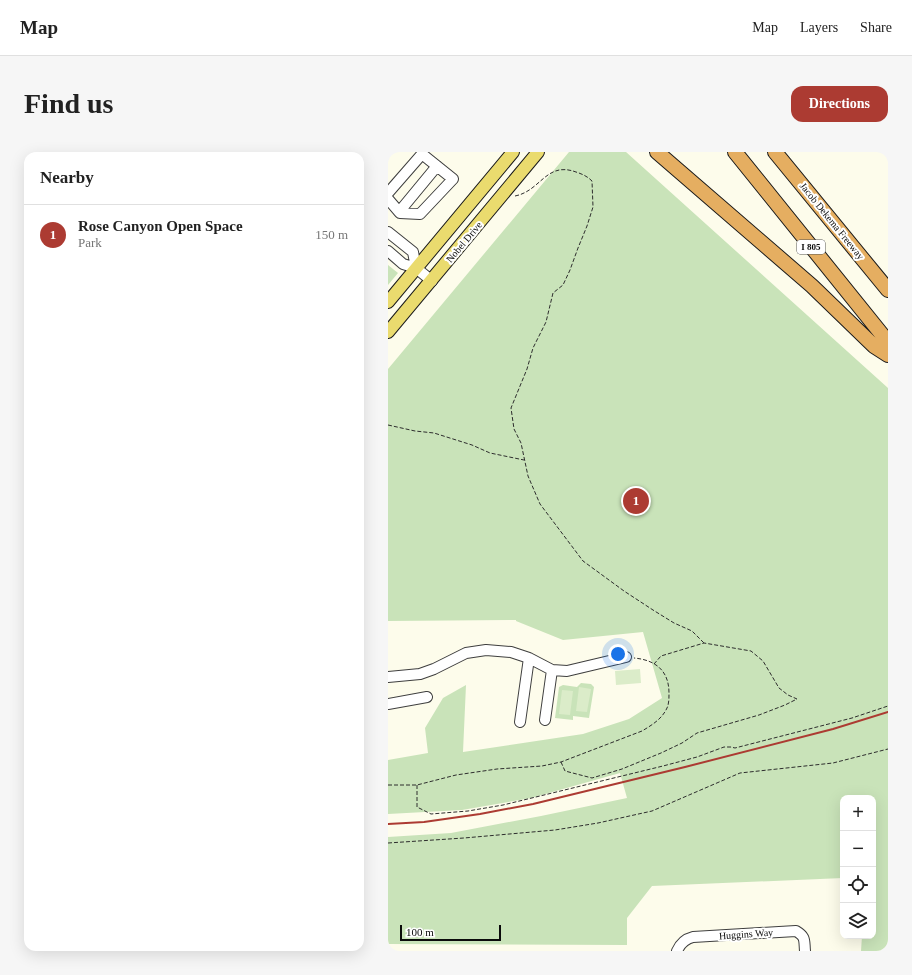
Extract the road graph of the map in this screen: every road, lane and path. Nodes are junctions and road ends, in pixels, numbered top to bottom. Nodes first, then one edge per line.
1 (513, 152) edge
2 (538, 152) edge
3 (657, 152) edge
4 (735, 152) edge
5 (775, 152) edge
6 (437, 166) junction
7 (388, 193) edge
8 (515, 196) dead end
9 (388, 199) edge
10 (399, 212) junction
11 (388, 232) edge
12 (388, 251) edge
13 (416, 268) junction
14 (432, 281) junction
15 (888, 290) edge
16 (388, 302) edge
17 (388, 332) edge
18 (888, 342) edge
19 (888, 355) edge
20 (388, 425) edge
21 (525, 460) junction
22 (704, 643) junction
23 (626, 657) joint
24 (529, 658) junction
25 (654, 664) junction
26 (552, 670) junction
27 (388, 677) edge
28 (427, 697) dead end
29 (388, 704) edge
30 (888, 706) edge
31 (545, 720) dead end
32 (520, 722) dead end
33 (888, 749) edge
34 (560, 762) junction
35 (388, 785) edge
36 (416, 786) junction
37 (388, 843) edge
38 (677, 951) edge
39 (805, 951) edge

1 - 13 main road, Nobel Drive
2 - 14 main road, Nobel Drive
3 - 19 highway
4 - 18 highway, I 805
5 - 15 highway, Jacob Dekema Freeway
6 - 7 street
6 - 10 street
6 - 10 street
8 - 21 path
9 - 10 street
11 - 13 street
12 - 13 street
13 - 14 street
13 - 16 main road, Nobel Drive
14 - 17 main road, Nobel Drive
20 - 21 path
21 - 22 path
22 - 25 path
22 - 34 path
23 - 25 path
23 - 26 street
24 - 26 street
24 - 27 street
24 - 32 street
25 - 34 path
26 - 31 street
28 - 29 street
30 - 36 path
33 - 37 path
34 - 36 path
35 - 36 path
38 - 39 street, Huggins Way

